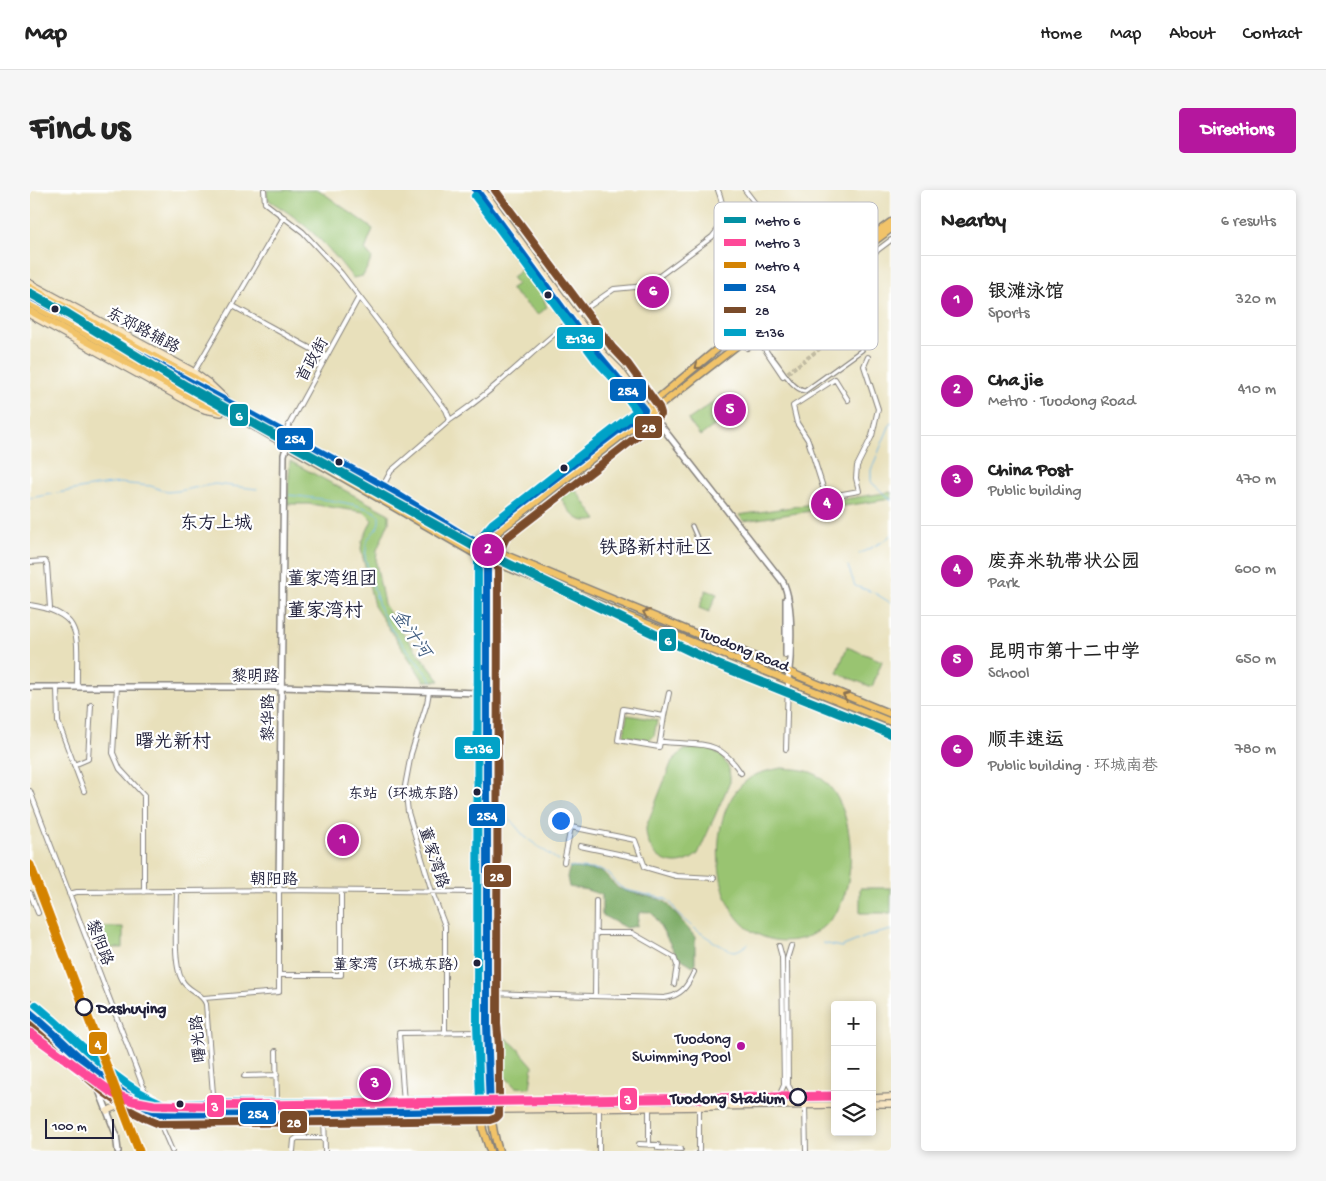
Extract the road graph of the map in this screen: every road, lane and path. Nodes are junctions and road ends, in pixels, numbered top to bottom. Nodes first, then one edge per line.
1 (264, 190) edge
2 (476, 190) edge
3 (483, 190) edge
4 (718, 190) edge
5 (745, 190) edge
6 (722, 202) edge
7 (754, 202) edge
8 (284, 217) junction
9 (891, 222) edge
10 (891, 229) edge
11 (878, 232) edge
12 (714, 234) edge
13 (878, 239) edge
14 (891, 240) edge
15 (878, 250) edge
16 (30, 283) edge
17 (30, 287) edge
18 (30, 296) edge
19 (360, 297) junction
20 (30, 304) edge
21 (233, 306) junction
22 (30, 311) edge
23 (30, 315) edge
24 (573, 318) junction
25 (717, 350) edge
26 (731, 350) edge
27 (766, 350) edge
28 (862, 350) edge
29 (770, 355) junction
30 (326, 357) junction
31 (868, 357) dead end
32 (194, 372) junction
33 (783, 376) dead end
34 (848, 400) dead end
35 (239, 409) junction
36 (648, 411) junction
37 (236, 416) junction
38 (450, 420) junction
39 (285, 432) junction
40 (287, 445) junction
41 (383, 486) junction
42 (692, 526) dead end
43 (698, 540) dead end
44 (479, 544) junction
45 (489, 549) junction
46 (477, 555) junction
47 (487, 559) junction
48 (30, 562) edge
49 (30, 605) edge
50 (50, 608) junction
51 (788, 671) junction
52 (788, 680) junction
53 (77, 686) junction
54 (117, 686) junction
55 (30, 687) edge
56 (280, 687) junction
57 (57, 688) junction
58 (428, 692) junction
59 (480, 692) junction
60 (669, 693) dead end
61 (91, 705) dead end
62 (891, 714) edge
63 (664, 716) junction
64 (891, 722) edge
65 (660, 742) junction
66 (786, 748) dead end
67 (74, 766) junction
68 (741, 774) dead end
69 (30, 791) edge
70 (84, 791) dead end
71 (580, 846) dead end
72 (642, 859) junction
73 (564, 862) dead end
74 (714, 878) dead end
75 (279, 890) junction
76 (177, 891) junction
77 (340, 891) junction
78 (144, 892) junction
79 (432, 892) junction
80 (480, 892) junction
81 (30, 893) edge
82 (69, 894) junction
83 (596, 901) dead end
84 (38, 913) dead end
85 (596, 933) junction
86 (779, 946) dead end
87 (791, 946) dead end
88 (694, 972) dead end
89 (279, 975) junction
90 (674, 984) dead end
91 (487, 994) junction
92 (596, 996) junction
93 (204, 998) junction
94 (30, 1004) edge
95 (30, 1013) edge
96 (481, 1032) junction
97 (445, 1033) junction
98 (276, 1052) dead end
99 (90, 1065) junction
100 (277, 1074) junction
101 (244, 1076) dead end
102 (891, 1097) edge
103 (876, 1098) edge
104 (831, 1099) edge
105 (772, 1100) junction
106 (481, 1101) junction
107 (490, 1101) junction
108 (150, 1102) junction
109 (808, 1102) junction
110 (404, 1104) junction
111 (876, 1104) edge
112 (891, 1104) edge
113 (831, 1105) edge
114 (277, 1106) junction
115 (141, 1107) junction
116 (214, 1107) junction
117 (700, 1107) junction
118 (649, 1108) junction
119 (600, 1109) junction
120 (481, 1110) junction
121 (490, 1110) junction
122 (107, 1112) junction
123 (324, 1113) junction
124 (161, 1114) junction
125 (325, 1138) junction
126 (639, 1144) dead end
127 (649, 1144) junction
128 (681, 1148) dead end
129 (658, 1149) edge
130 (118, 1151) edge
131 (172, 1151) edge
132 (292, 1151) edge
133 (325, 1151) edge
134 (490, 1151) edge
135 (499, 1151) edge
136 (599, 1151) edge
137 (699, 1151) edge
138 (806, 1151) edge

1 - 8 street
2 - 24 main road
3 - 24 main road
4 - 6 street
5 - 7 street
8 - 19 street
8 - 21 street
9 - 11 main road
10 - 13 main road
12 - 24 street
14 - 15 street
16 - 32 main road, 东郊路辅路
17 - 35 main road
18 - 35 main road
19 - 30 street, 首政街
19 - 38 street
20 - 37 main road
21 - 30 street
21 - 32 street
22 - 37 main road
23 - 37 main road
24 - 36 main road
24 - 38 street
25 -> 36 main road
26 - 36 main road
27 - 29 street
28 - 29 street
29 - 33 street
30 - 39 street, 首政街
31 - 34 street
32 - 35 main road, 东郊路辅路
35 - 39 main road, Tuodong Road
36 - 44 main road
36 - 45 main road
36 - 51 street
37 - 40 main road, Tuodong Road
38 - 41 street
39 - 41 main road, Tuodong Road
40 - 46 main road, Tuodong Road
40 - 56 street, 黎华路
41 - 44 main road, Tuodong Road
42 - 43 street
44 - 45 main road, Tuodong Road
44 - 46 main road
45 - 47 main road
51 -> 45 main road, Tuodong Road
46 - 47 main road, Tuodong Road
46 - 59 main road
47 - 52 main road, Tuodong Road
47 - 91 main road
48 - 50 street
49 - 50 street
50 - 53 street
51 - 52 street
62 -> 51 main road, Tuodong Road
52 - 64 main road, Tuodong Road
52 - 66 street
53 - 54 street, 黎明路
53 - 57 street, 黎明路
54 - 56 street, 黎明路
54 - 78 street
55 - 57 street, 黎明路
56 - 58 street, 黎明路
56 - 75 street, 黎华路
57 - 67 street
58 - 59 street, 黎明路
58 - 79 street, 董家湾路
59 - 80 main road
60 - 63 street
61 - 67 street
63 - 65 street
63 - 65 street
65 - 68 street
67 - 70 street
69 - 82 street, 黎阳路
71 - 72 street
72 - 73 street
72 - 74 street
75 - 76 street, 朝阳路
75 - 77 street, 朝阳路
75 - 89 street, 黎华路
76 - 78 street, 朝阳路
76 - 93 street, 曙光路
77 - 79 street, 朝阳路
77 - 89 street
78 - 82 street, 朝阳路
79 - 80 street, 朝阳路
79 - 97 street, 董家湾路
80 - 96 main road
81 - 84 street
82 - 108 street, 黎阳路
83 - 85 street
85 - 90 street
85 - 92 street
86 - 105 street
87 - 109 street
88 - 92 street
89 - 93 street, 黎华路
91 - 92 street
91 - 107 main road
93 - 116 street, 曙光路
94 - 108 main road
95 - 99 main road
96 - 97 street
96 - 106 main road
97 - 110 street
98 - 100 street
99 - 115 main road
99 - 122 street
100 - 101 street
100 - 114 street
102 - 103 main road
104 - 109 main road
105 - 107 main road
105 - 109 main road
106 - 107 main road
106 - 110 main road
106 - 120 main road
107 - 121 main road
108 - 116 main road
109 - 113 main road
109 - 117 main road
109 - 138 street
110 - 114 main road
111 - 112 main road
114 - 116 main road
115 - 122 main road
115 - 124 main road
117 - 118 main road
117 - 137 street
118 - 119 main road
118 - 127 street
119 - 121 main road
119 - 136 street
120 - 121 main road
120 - 123 main road
120 - 134 main road
121 - 135 main road
122 - 130 street
123 - 124 main road
123 - 125 street
124 - 131 street
125 - 132 street
125 - 133 street
126 - 127 street
127 - 129 street
128 - 129 street

